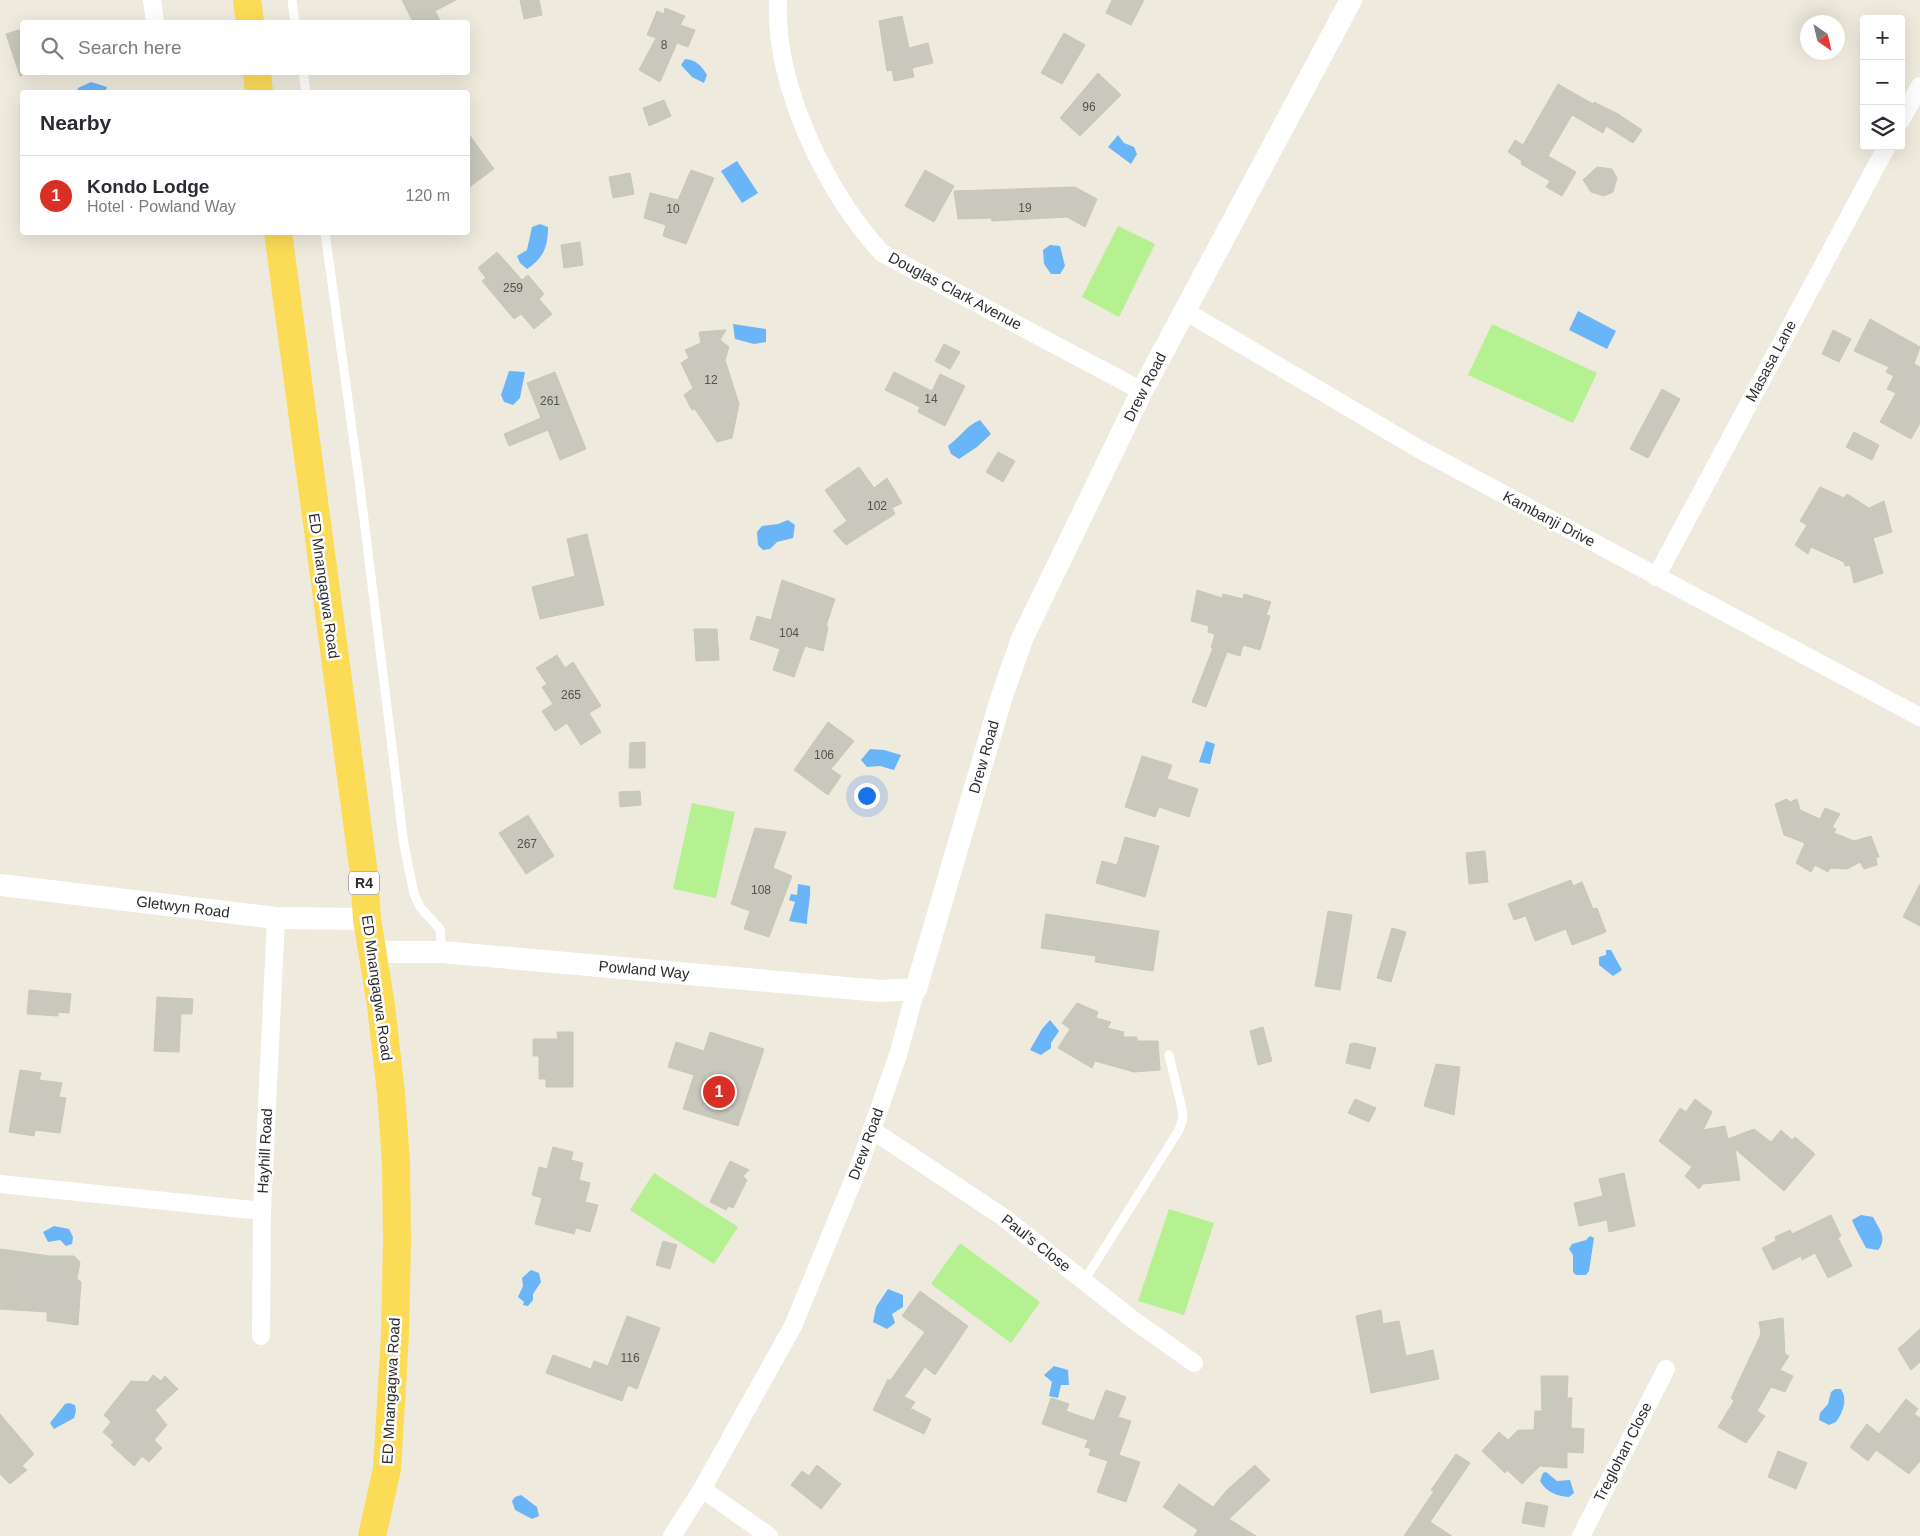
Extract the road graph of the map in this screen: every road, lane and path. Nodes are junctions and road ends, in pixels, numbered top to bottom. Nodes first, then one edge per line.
1 (152, 0) edge
2 (247, 0) edge
3 (292, 0) edge
4 (778, 0) edge
5 (1351, 0) edge
6 (155, 20) edge
7 (250, 20) edge
8 (295, 20) edge
9 (257, 75) edge
10 (303, 75) edge
11 (1920, 86) edge
12 (259, 90) edge
13 (306, 90) edge
14 (1905, 113) edge
15 (1885, 150) edge
16 (278, 235) edge
17 (325, 235) edge
18 (1185, 311) junction
19 (1142, 391) junction
20 (1656, 576) junction
21 (1920, 717) edge
22 (0, 886) edge
23 (276, 918) junction
24 (367, 919) junction
25 (372, 952) junction
26 (442, 952) junction
27 (916, 989) junction
28 (1169, 1056) dead end
29 (872, 1130) junction
30 (0, 1184) edge
31 (262, 1211) junction
32 (1084, 1281) junction
33 (261, 1336) dead end
34 (1194, 1363) dead end
35 (1666, 1369) dead end
36 (702, 1489) junction
37 (372, 1536) edge
38 (672, 1536) edge
39 (769, 1536) edge
40 (1581, 1536) edge

1 - 6 street
2 - 7 highway
3 - 8 lane
4 - 19 street, Douglas Clark Avenue
5 - 18 street, Drew Road
9 - 12 highway
10 - 13 lane
11 - 14 street
15 - 20 street, Masasa Lane
16 - 24 highway, ED Mnangagwa Road / R4
17 - 26 lane
18 - 19 street, Drew Road
18 - 20 street, Kambanji Drive
19 - 27 street, Drew Road
20 - 21 street, Kambanji Drive
22 - 23 street, Gletwyn Road
23 - 24 street, Gletwyn Road
23 - 31 street, Hayhill Road
24 - 25 highway, ED Mnangagwa Road / R4
25 - 26 street, Powland Way
25 - 37 highway, ED Mnangagwa Road / R4
26 - 27 street, Powland Way
27 - 29 street, Drew Road
28 - 32 lane
29 - 32 street, Paul's Close
29 - 36 street, Drew Road
30 - 31 street, Hayhill Road
31 - 33 street
32 - 34 street, Paul's Close
35 - 40 street, Treglohan Close
36 - 38 street, Drew Road
36 - 39 street

